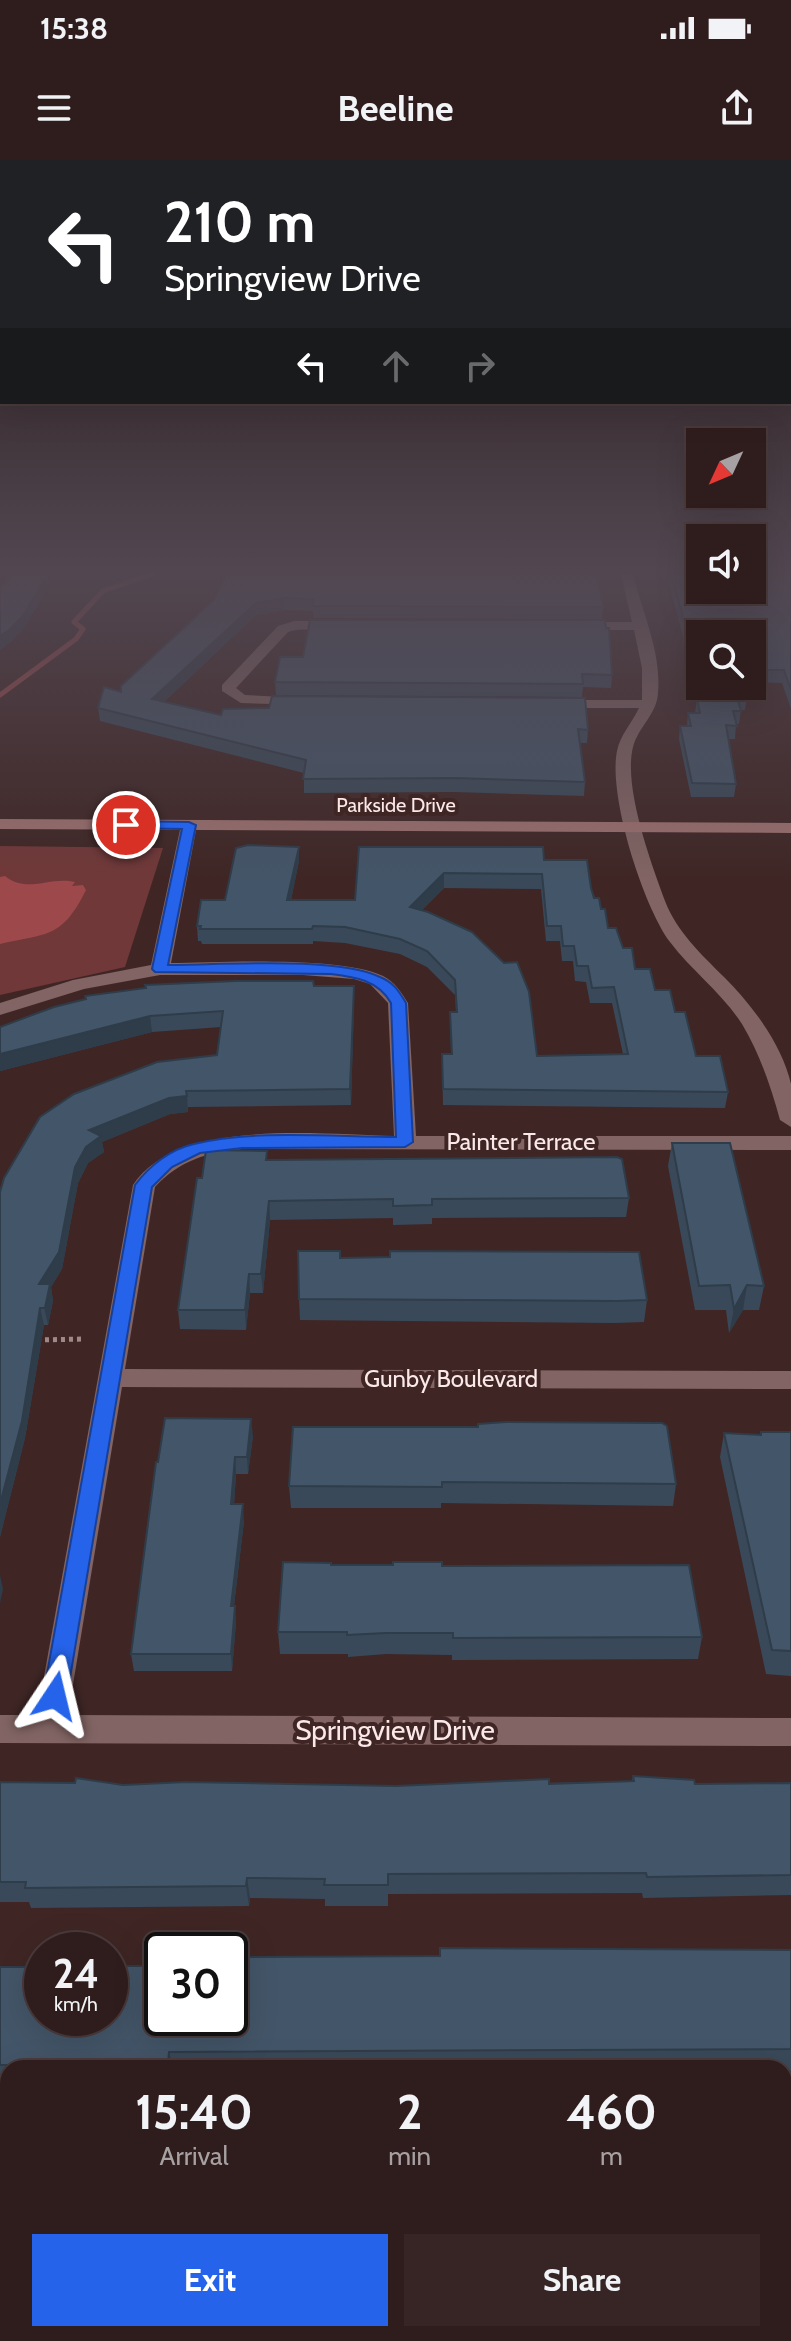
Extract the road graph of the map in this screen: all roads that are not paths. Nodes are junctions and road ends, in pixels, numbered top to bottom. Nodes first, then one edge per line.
1 (239, 676) edge
2 (650, 676) edge
3 (322, 702) edge
4 (535, 703) edge
5 (649, 704) junction
6 (0, 824) edge
7 (189, 825) junction
8 (791, 828) edge
9 (636, 829) junction
10 (160, 969) junction
11 (0, 1009) edge
12 (791, 1120) edge
13 (405, 1142) junction
14 (791, 1143) edge
15 (111, 1378) junction
16 (791, 1380) edge
17 (0, 1729) edge
18 (50, 1729) junction
19 (791, 1732) edge

1 - 3 street
2 - 5 street
4 - 5 street
5 - 9 street
6 - 7 main road, Parkside Drive
7 - 9 main road, Parkside Drive
7 - 10 street
8 - 9 main road, Parkside Drive
9 - 12 street
10 - 11 street
10 - 13 street
13 - 14 street, Painter Terrace
13 - 15 street, Painter Terrace
15 - 16 street, Gunby Boulevard
15 - 18 street, Painter Terrace
17 - 18 street, Springview Drive
18 - 19 street, Springview Drive

